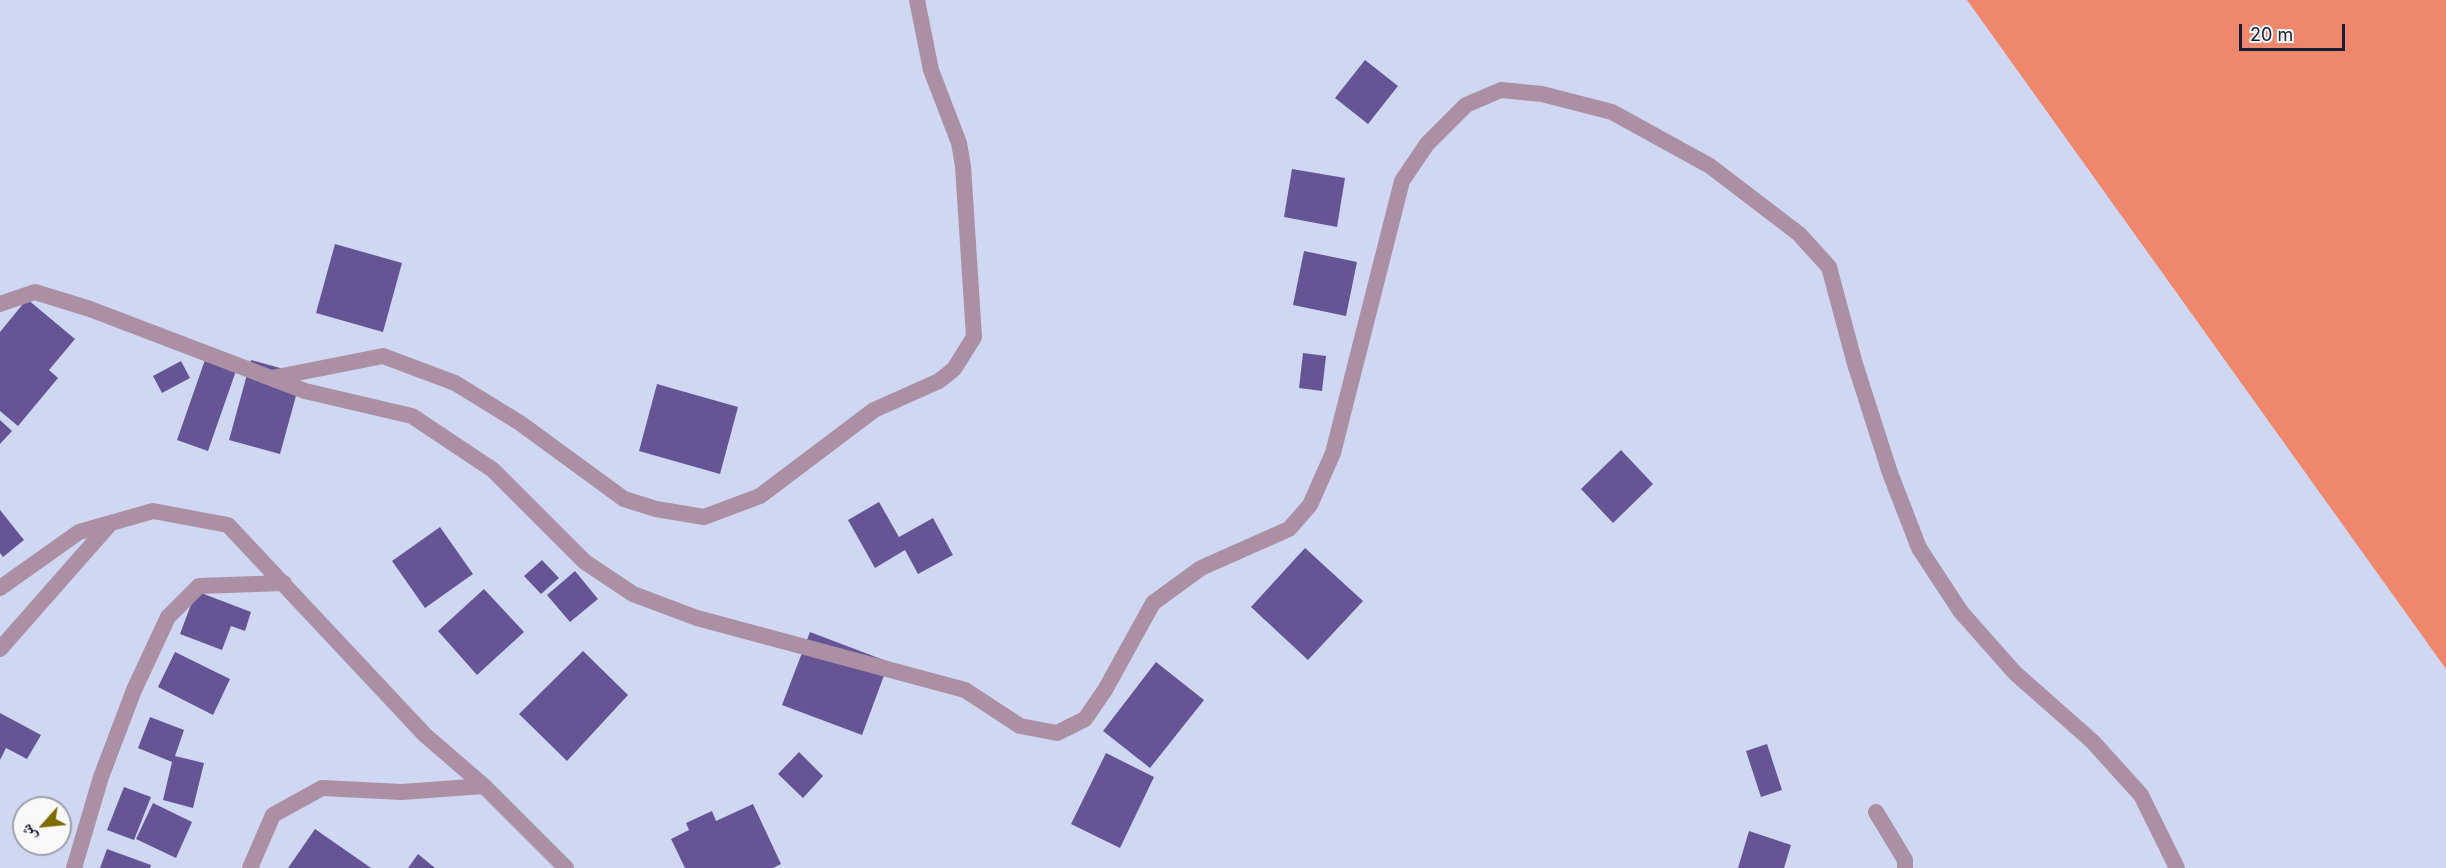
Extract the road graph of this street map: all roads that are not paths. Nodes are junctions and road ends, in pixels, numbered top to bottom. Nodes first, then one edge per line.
1 (917, 0) edge
2 (0, 304) edge
3 (271, 379) junction
4 (111, 523) junction
5 (284, 584) junction
6 (0, 588) edge
7 (0, 650) edge
8 (484, 786) junction
9 (1876, 812) dead end
10 (74, 868) edge
11 (250, 868) edge
12 (566, 868) edge
13 (1905, 868) edge
14 (2177, 868) edge

1 - 3 street
2 - 3 street
3 - 14 street
4 - 5 street
4 - 6 street
4 - 7 street
5 - 8 street
5 - 10 street
8 - 11 street
8 - 12 street
9 - 13 street

